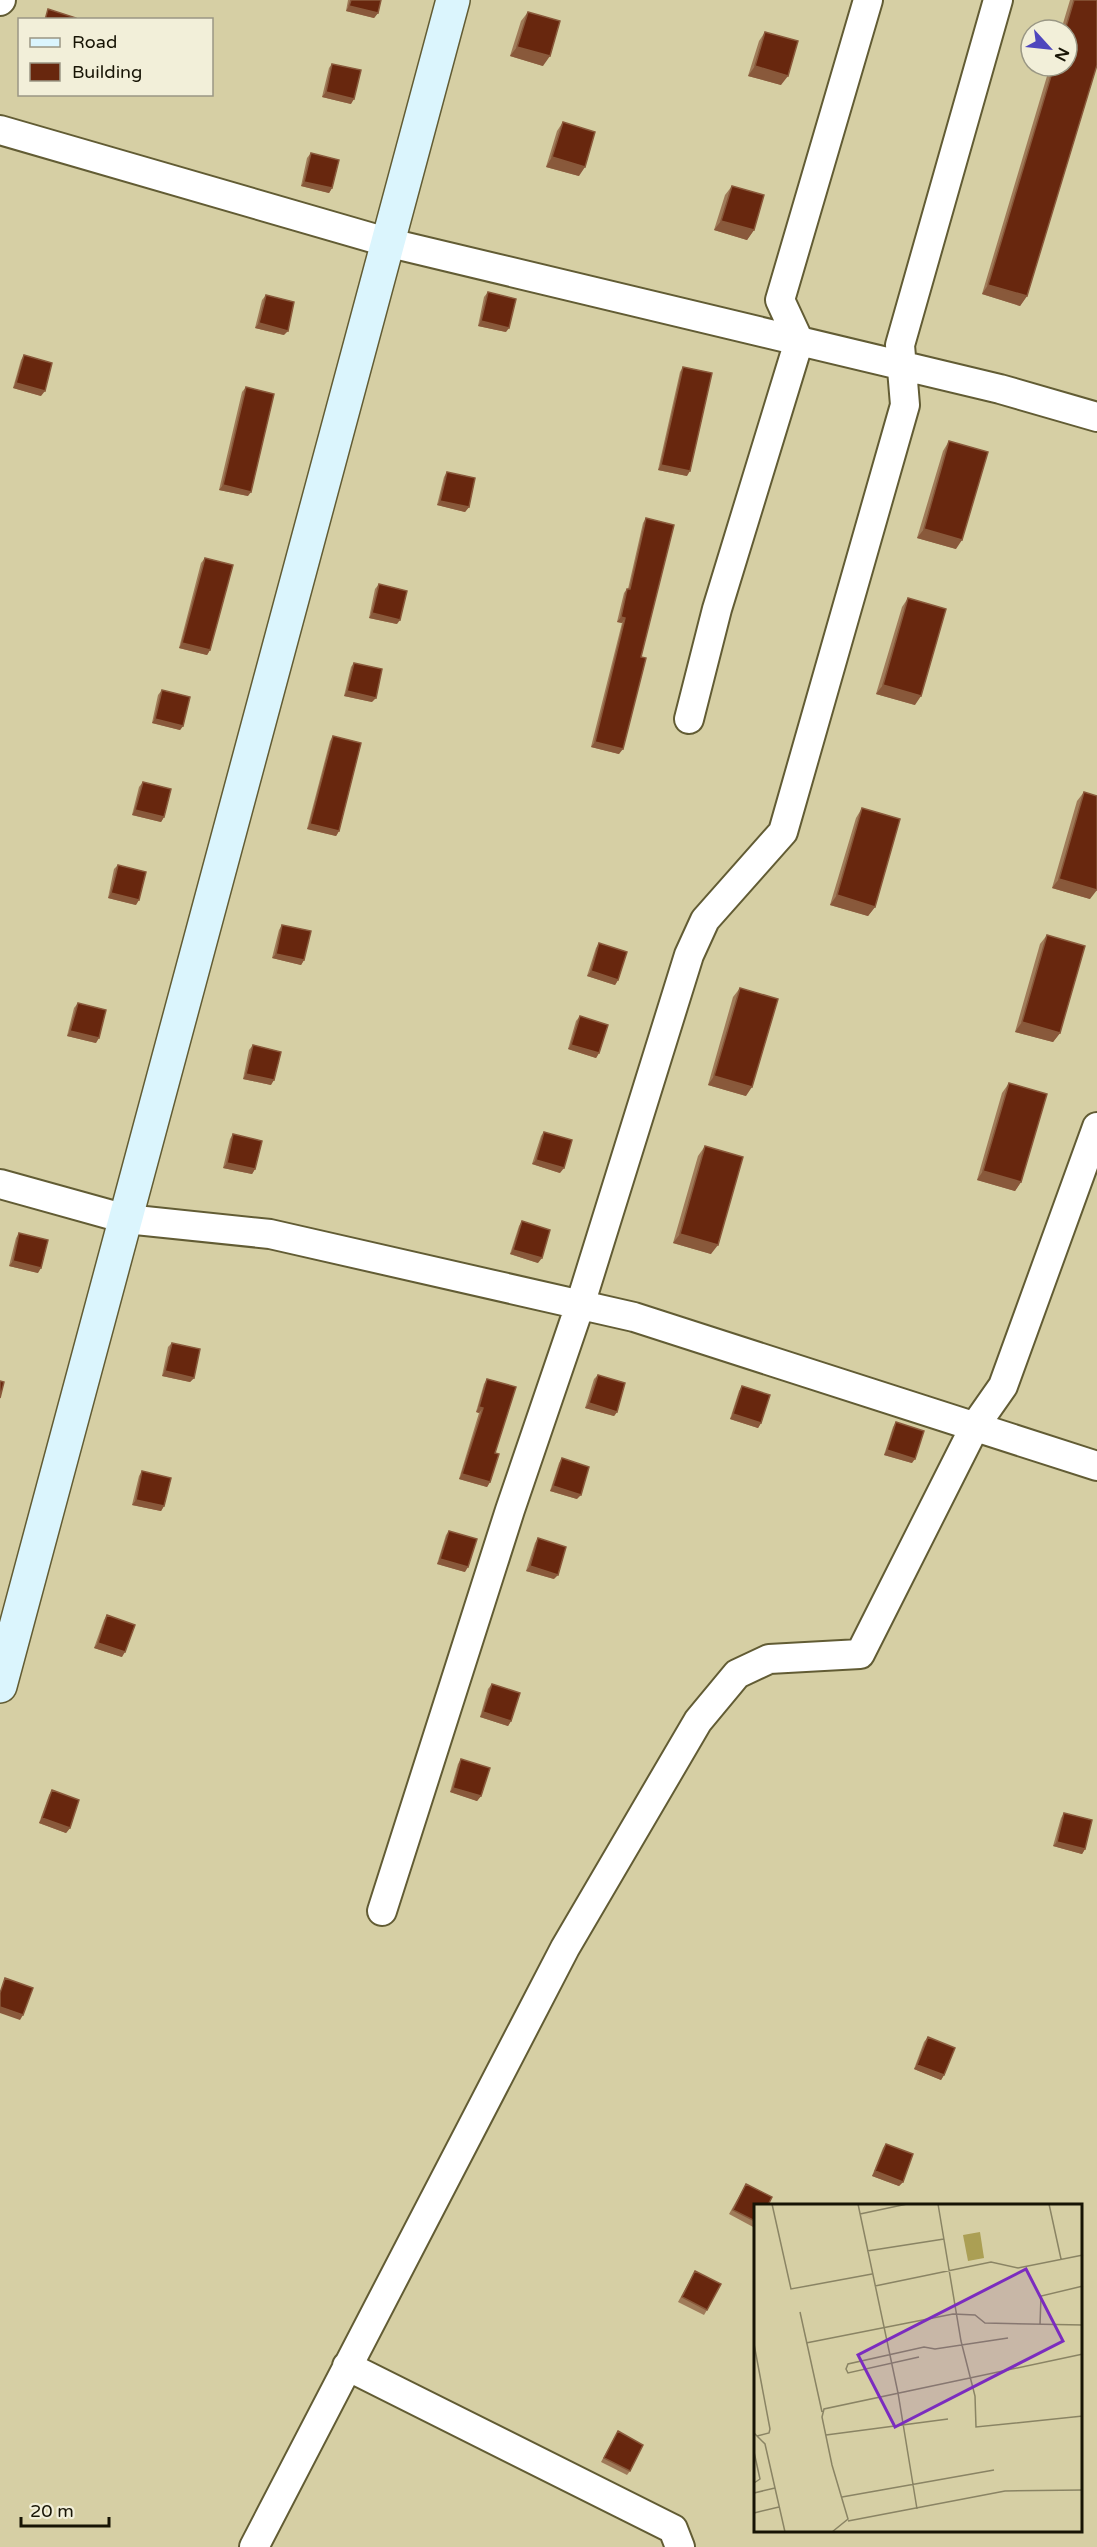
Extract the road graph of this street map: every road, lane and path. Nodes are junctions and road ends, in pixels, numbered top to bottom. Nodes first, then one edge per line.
1 (453, 0) edge
2 (868, 0) edge
3 (998, 0) edge
4 (0, 130) edge
5 (390, 243) junction
6 (799, 341) junction
7 (903, 366) junction
8 (1097, 417) edge
9 (688, 719) dead end
10 (1097, 1127) edge
11 (0, 1184) edge
12 (126, 1219) junction
13 (580, 1305) junction
14 (975, 1426) junction
15 (1097, 1466) edge
16 (0, 1686) edge
17 (382, 1911) dead end
18 (347, 2366) junction
19 (254, 2547) edge
20 (680, 2547) edge

1 - 5 main road
2 - 6 street
3 - 7 street
4 - 5 street
5 - 6 street
5 - 12 main road
6 - 7 street
6 - 9 street
7 - 8 street
7 - 13 street
10 - 14 street
11 - 12 street
12 - 13 street
12 - 16 main road
13 - 14 street
13 - 17 street
14 - 15 street
14 - 18 street
18 - 19 street
18 - 20 street

